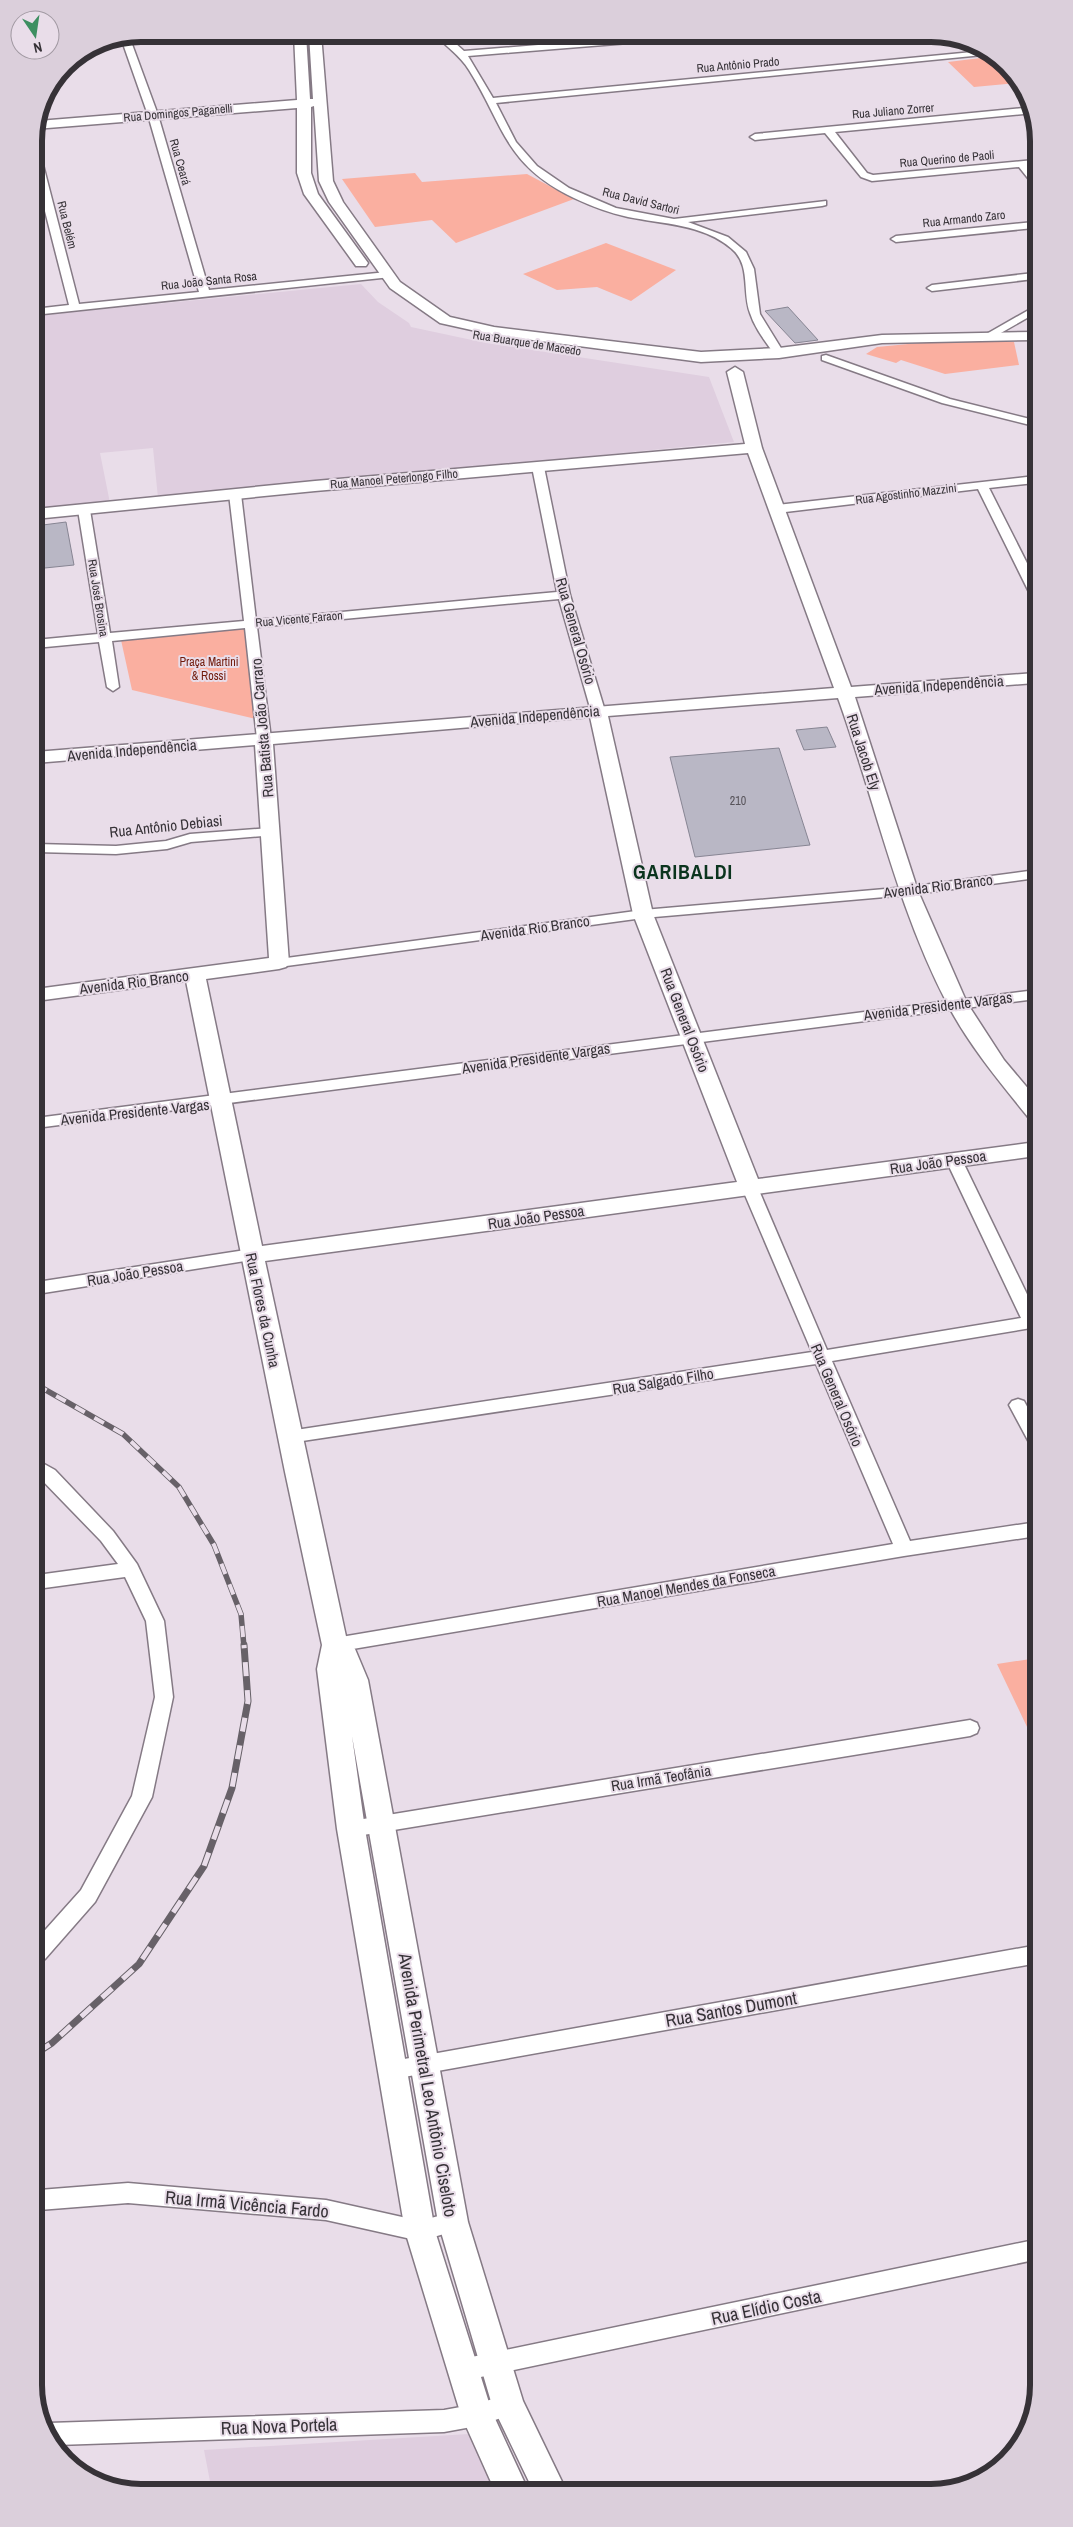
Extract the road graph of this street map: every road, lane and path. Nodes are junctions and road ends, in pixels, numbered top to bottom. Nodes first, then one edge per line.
1 (301, 43) edge
2 (316, 43) edge
3 (450, 43) edge
4 (590, 43) edge
5 (127, 44) edge
6 (462, 54) junction
7 (977, 54) edge
8 (490, 100) junction
9 (320, 102) junction
10 (304, 103) junction
11 (1025, 111) edge
12 (153, 115) junction
13 (44, 124) edge
14 (828, 129) junction
15 (755, 137) dead end
16 (1030, 163) edge
17 (1021, 164) junction
18 (1030, 175) edge
19 (43, 183) edge
20 (822, 203) dead end
21 (668, 221) junction
22 (1030, 224) edge
23 (896, 239) dead end
24 (387, 275) junction
25 (1030, 276) edge
26 (372, 277) junction
27 (932, 288) dead end
28 (205, 295) junction
29 (75, 308) junction
30 (43, 311) edge
31 (1030, 312) edge
32 (988, 336) junction
33 (1030, 336) edge
34 (901, 338) junction
35 (826, 358) junction
36 (778, 360) junction
37 (744, 367) junction
38 (1030, 422) edge
39 (754, 448) junction
40 (538, 467) junction
41 (1030, 479) edge
42 (982, 485) junction
43 (234, 494) junction
44 (777, 509) junction
45 (84, 510) junction
46 (43, 513) edge
47 (1030, 582) edge
48 (564, 596) junction
49 (252, 623) junction
50 (104, 638) junction
51 (43, 643) edge
52 (1030, 679) edge
53 (112, 687) dead end
54 (1030, 690) edge
55 (846, 698) junction
56 (600, 718) junction
57 (264, 745) junction
58 (43, 758) edge
59 (43, 768) edge
60 (270, 832) junction
61 (43, 848) edge
62 (1030, 875) edge
63 (908, 891) junction
64 (643, 914) junction
65 (279, 963) junction
66 (194, 974) junction
67 (43, 994) edge
68 (1030, 995) edge
69 (957, 1003) junction
70 (691, 1037) junction
71 (221, 1102) junction
72 (1030, 1105) edge
73 (43, 1122) edge
74 (1030, 1150) edge
75 (954, 1160) junction
76 (750, 1188) junction
77 (252, 1255) junction
78 (42, 1287) edge
79 (1030, 1313) edge
80 (1030, 1322) edge
81 (821, 1357) junction
82 (1018, 1405) dead end
83 (1030, 1428) edge
84 (289, 1437) junction
85 (42, 1470) edge
86 (1030, 1530) edge
87 (904, 1549) junction
88 (131, 1569) junction
89 (42, 1581) edge
90 (339, 1660) junction
91 (970, 1728) dead end
92 (381, 1824) junction
93 (351, 1829) junction
94 (42, 1948) edge
95 (1030, 1955) edge
96 (424, 2065) junction
97 (392, 2070) junction
98 (42, 2200) edge
99 (453, 2222) junction
100 (420, 2231) junction
101 (1030, 2251) edge
102 (494, 2364) junction
103 (462, 2370) junction
104 (508, 2405) junction
105 (477, 2415) junction
106 (55, 2434) edge
107 (509, 2484) edge
108 (547, 2484) edge

1 - 10 main road, Rua Buarque de Macedo
2 - 9 main road, Rua Buarque de Macedo
3 - 6 street, Rua David Sartori
4 - 6 street
5 - 12 street, Rua Ceará
6 - 8 street, Rua David Sartori
7 - 8 street, Rua Antônio Prado
8 - 21 street, Rua David Sartori
9 - 10 main road, Rua Domingos Paganelli
9 - 24 main road, Rua Buarque de Macedo
10 - 12 main road, Rua Domingos Paganelli
10 - 26 main road, Rua Buarque de Macedo
11 - 14 street, Rua Juliano Zorrer
12 - 13 main road, Rua Domingos Paganelli
12 - 28 street, Rua Ceará
14 - 15 street, Rua Juliano Zorrer
14 - 17 street, Rua Querino de Paoli
16 - 17 street, Rua Querino de Paoli
17 - 18 street
19 - 29 street, Rua Belém
20 - 21 street
21 - 36 street, Rua David Sartori
22 - 23 street, Rua Armando Zaro
24 - 26 street, Rua João Santa Rosa
24 - 37 main road, Rua Buarque de Macedo
25 - 27 street
26 - 28 street, Rua João Santa Rosa
26 - 37 main road, Rua Buarque de Macedo
28 - 29 street, Rua João Santa Rosa
29 - 30 street, Rua João Santa Rosa
31 - 32 street
32 - 33 main road, Rua Buarque de Macedo
32 - 34 main road, Rua Buarque de Macedo
34 - 35 main road, Rua Buarque de Macedo
34 - 36 main road, Rua Buarque de Macedo
35 - 36 main road, Rua Buarque de Macedo
35 - 38 street
36 - 37 main road, Rua Buarque de Macedo
36 - 37 main road, Rua Buarque de Macedo
37 - 39 main road, Rua Jacob Ely
39 - 40 main road, Rua Manoel Peterlongo Filho
39 - 44 main road, Rua Jacob Ely
40 - 43 main road, Rua Manoel Peterlongo Filho
40 - 48 street, Rua General Osório
41 - 42 street, Rua Agostinho Mazzini
42 - 44 street, Rua Agostinho Mazzini
42 - 47 street
43 - 45 main road, Rua Manoel Peterlongo Filho
43 - 49 street, Rua Batista João Carraro
44 - 55 main road, Rua Jacob Ely
45 - 46 main road, Rua Manoel Peterlongo Filho
45 - 50 street, Rua José Brosina
48 - 49 street, Rua Vicente Faraon
48 - 56 street, Rua General Osório
49 - 50 street, Rua Vicente Faraon
49 - 57 street, Rua Batista João Carraro
50 - 51 street, Rua Vicente Faraon
50 - 53 street, Rua José Brosina
52 - 55 main road, Avenida Independência
54 - 55 main road, Avenida Independência
55 - 56 main road, Avenida Independência
55 - 63 main road, Rua Jacob Ely
56 - 57 main road, Avenida Independência
56 - 64 main road, Rua General Osório
57 - 58 main road, Avenida Independência
57 - 59 main road, Avenida Independência
57 - 60 main road, Rua Batista João Carraro
60 - 61 street, Rua Antônio Debiasi
60 - 65 main road, Rua Batista João Carraro
62 - 63 street, Avenida Rio Branco
63 - 64 street, Avenida Rio Branco
63 - 69 main road, Rua Jacob Ely
64 - 65 street, Avenida Rio Branco
64 - 70 main road, Rua General Osório
65 - 66 main road, Avenida Rio Branco
66 - 67 main road, Avenida Rio Branco
66 - 71 main road, Rua Flores da Cunha
68 - 69 street, Avenida Presidente Vargas
69 - 70 street, Avenida Presidente Vargas
69 - 72 main road, Rua Jacob Ely
70 - 71 street, Avenida Presidente Vargas
70 - 76 main road, Rua General Osório
71 - 73 street, Avenida Presidente Vargas
71 - 77 main road, Rua Flores da Cunha
74 - 75 main road, Rua João Pessoa
75 - 76 main road, Rua João Pessoa
75 - 79 street
76 - 77 main road, Rua João Pessoa
76 - 81 street, Rua General Osório
77 - 78 street, Rua João Pessoa
77 - 84 main road, Rua Flores da Cunha
80 - 81 street, Rua Salgado Filho
81 - 84 street, Rua Salgado Filho
81 - 87 street, Rua General Osório
82 - 83 street
84 - 90 main road, Rua Flores da Cunha
85 - 88 street
86 - 87 street, Rua Manoel Mendes da Fonseca
87 - 90 street, Rua Manoel Mendes da Fonseca
88 - 89 street
88 - 94 street
90 - 92 main road, Avenida Perimetral Leo Antônio Ciseloto
90 - 93 main road, Avenida Perimetral Leo Antônio Ciseloto
91 - 92 street, Rua Irmã Teofânia
92 - 93 street, Rua Irmã Teofânia
92 - 96 main road, Avenida Perimetral Leo Antônio Ciseloto
93 - 97 main road, Avenida Perimetral Leo Antônio Ciseloto
95 - 96 street, Rua Santos Dumont
96 - 97 street
96 - 99 main road, Avenida Perimetral Leo Antônio Ciseloto
97 - 100 main road, Avenida Perimetral Leo Antônio Ciseloto
98 - 100 street, Rua Irmã Vicência Fardo
99 - 100 street, Rua Irmã Vicência Fardo
99 - 102 main road, Avenida Perimetral Leo Antônio Ciseloto
100 - 103 main road, Avenida Perimetral Leo Antônio Ciseloto
101 - 102 street, Rua Elídio Costa
102 - 103 street, Rua Elídio Costa
102 - 104 main road, Avenida Perimetral Leo Antônio Ciseloto
103 - 105 main road, Avenida Perimetral Leo Antônio Ciseloto
104 - 105 street, Rua Nova Portela
104 - 108 main road, Avenida Perimetral Leo Antônio Ciseloto
105 - 106 street, Rua Nova Portela
105 - 107 main road, Avenida Perimetral Leo Antônio Ciseloto

